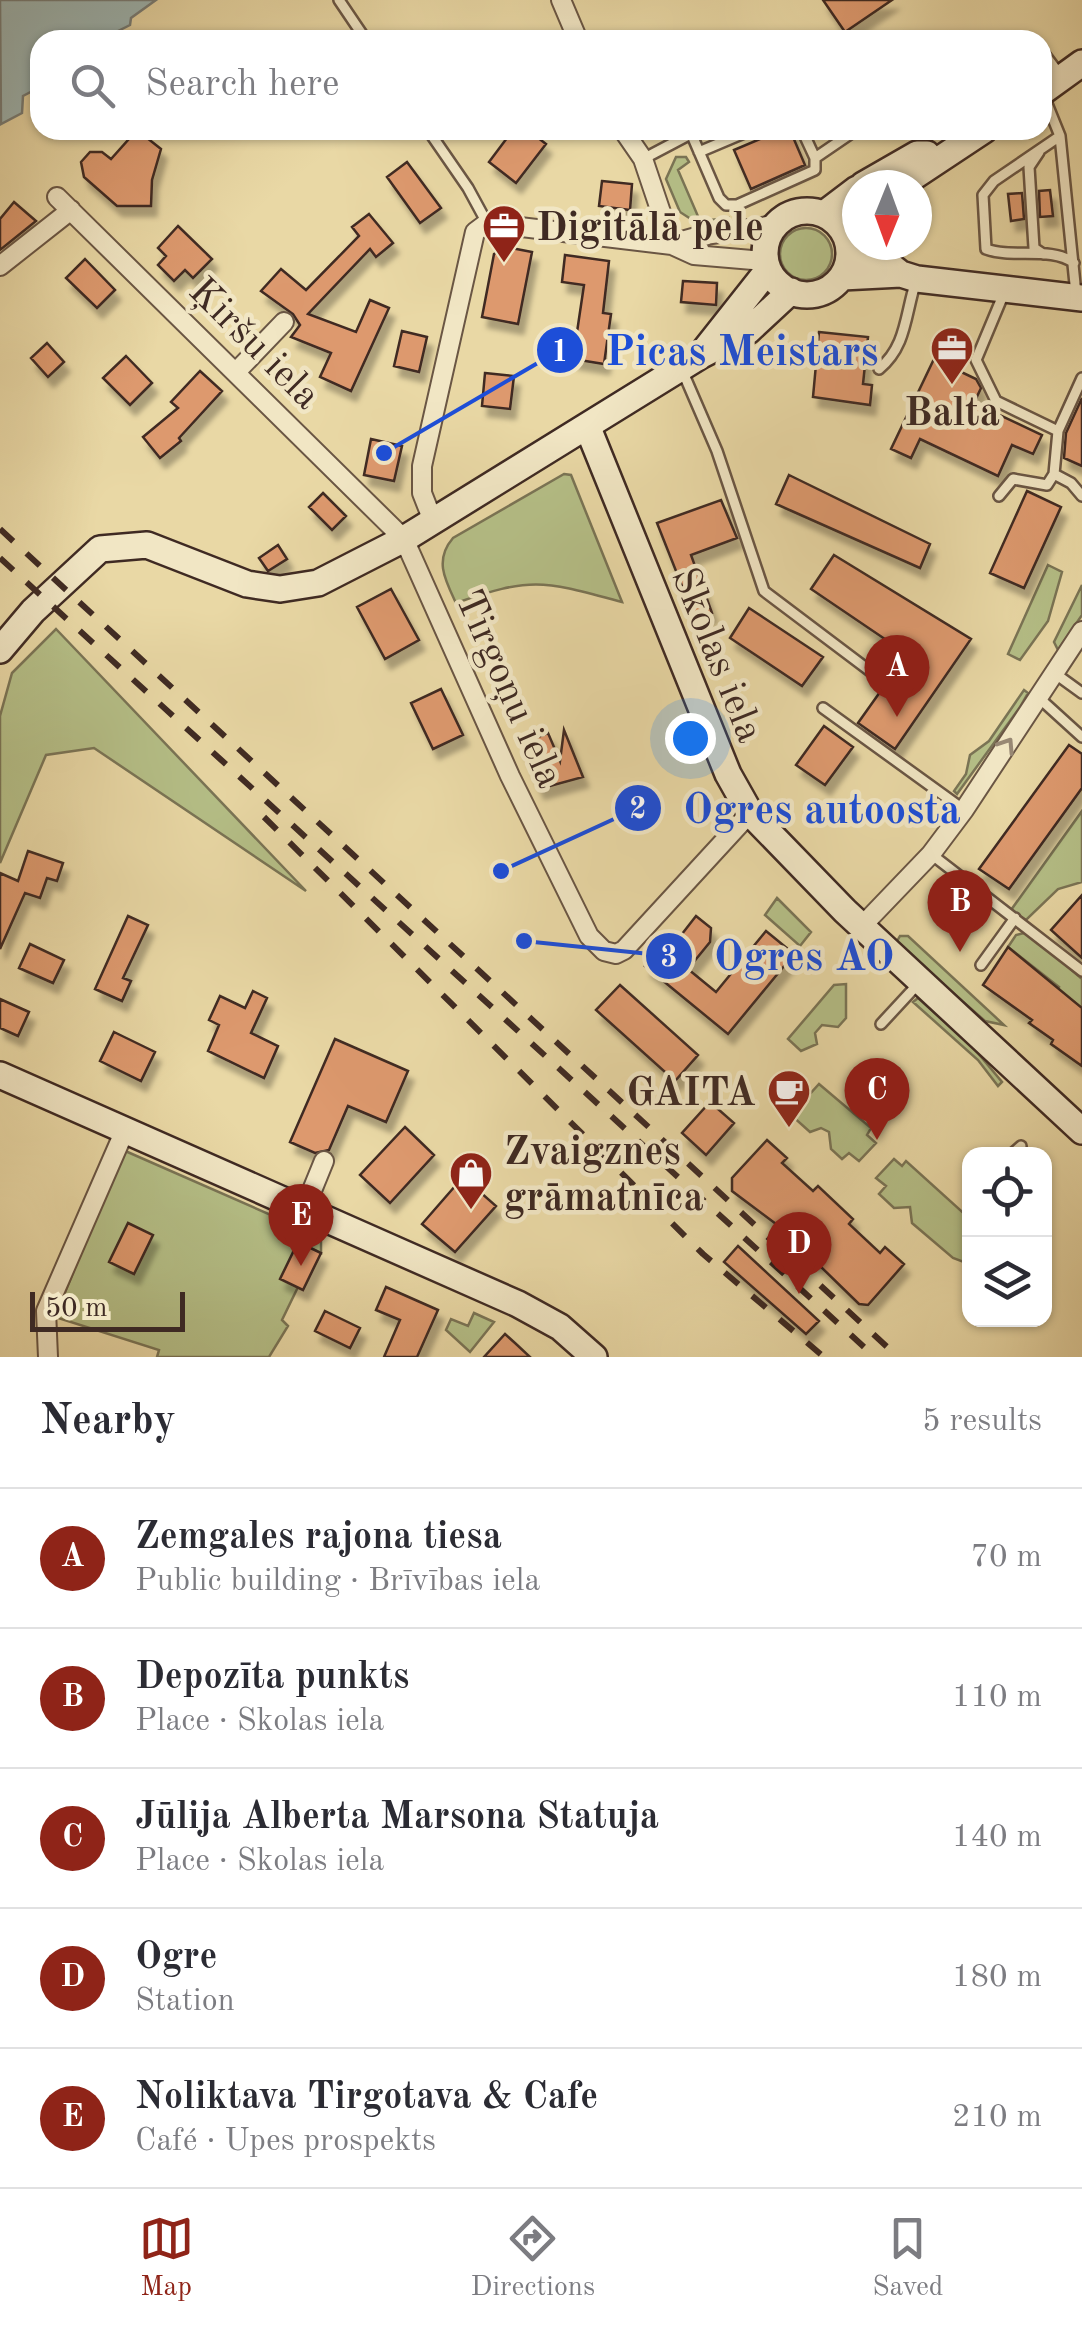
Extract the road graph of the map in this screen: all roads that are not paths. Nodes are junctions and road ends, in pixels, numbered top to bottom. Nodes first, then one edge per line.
1 (339, 0) edge
2 (561, 0) edge
3 (359, 30) edge
4 (574, 30) edge
5 (1057, 81) edge
6 (1060, 136) junction
7 (435, 140) edge
8 (630, 140) edge
9 (680, 140) edge
10 (697, 140) edge
11 (727, 140) edge
12 (807, 140) edge
13 (841, 140) edge
14 (969, 140) edge
15 (1042, 148) junction
16 (699, 152) junction
17 (948, 154) junction
18 (815, 158) junction
19 (643, 159) junction
20 (890, 170) edge
21 (924, 170) edge
22 (932, 177) edge
23 (57, 196) dead end
24 (842, 200) edge
25 (71, 210) junction
26 (824, 214) junction
27 (487, 223) junction
28 (777, 224) junction
29 (842, 229) edge
30 (672, 245) junction
31 (1045, 256) junction
32 (846, 260) edge
33 (883, 260) edge
34 (902, 260) edge
35 (1074, 263) junction
36 (0, 266) edge
37 (766, 266) junction
38 (909, 276) junction
39 (842, 277) junction
40 (1004, 290) junction
41 (791, 291) junction
42 (1080, 295) edge
43 (284, 322) dead end
44 (691, 362) junction
45 (878, 369) dead end
46 (236, 372) junction
47 (1082, 378) edge
48 (588, 428) junction
49 (1058, 432) junction
50 (1054, 474) junction
51 (1000, 496) dead end
52 (1082, 496) edge
53 (432, 520) junction
54 (404, 539) junction
55 (1082, 631) edge
56 (0, 650) edge
57 (870, 670) dead end
58 (1054, 672) junction
59 (1082, 693) edge
60 (1038, 698) junction
61 (823, 708) dead end
62 (1082, 736) edge
63 (964, 810) junction
64 (750, 813) junction
65 (931, 854) junction
66 (1015, 918) junction
67 (861, 927) junction
68 (981, 965) dead end
69 (1082, 971) edge
70 (920, 982) junction
71 (881, 1024) dead end
72 (0, 1075) edge
73 (125, 1130) junction
74 (1082, 1131) edge
75 (324, 1161) dead end
76 (304, 1210) junction
77 (48, 1357) edge
78 (594, 1357) edge

1 - 3 lane
2 - 4 street
5 - 6 lane
6 - 15 lane
6 - 35 lane
7 - 27 lane
8 - 19 street
9 - 19 lane
10 - 16 lane
11 - 16 lane
12 - 18 lane
13 - 18 lane
14 - 17 main road
15 - 31 lane
15 - 31 lane
16 - 18 lane
17 - 20 main road
17 - 21 main road
17 - 22 main road
19 - 30 street
23 - 25 street, Ķiršu iela
24 - 26 main road
25 - 36 street
25 - 46 street, Ķiršu iela
26 - 28 main road
26 - 29 main road
27 - 30 street
27 - 53 street
28 - 30 street
28 - 37 main road
30 - 37 street
31 - 35 lane
32 - 39 main road
33 - 38 main road
34 - 38 main road
35 - 42 lane
37 - 41 main road
37 - 44 main road
38 - 39 main road
38 - 40 main road
38 - 45 lane
39 - 41 main road
40 - 42 main road
40 - 49 lane
41 - 44 main road
43 - 46 street
44 - 48 main road
44 - 57 lane
46 - 54 street, Ķiršu iela
47 - 49 lane
48 - 53 main road
48 - 64 main road, Skolas iela
49 - 50 lane
50 - 51 lane
50 - 52 lane
53 - 54 main road
54 - 56 main road
54 - 64 street, Tirgoņu iela
55 - 58 street
58 - 59 lane
58 - 60 street
60 - 62 lane
63 -> 60 street
61 - 63 lane
63 - 65 street
64 - 67 main road, Skolas iela
65 - 66 lane
65 - 67 street
66 - 68 lane
66 - 69 lane
67 - 70 main road, Skolas iela
70 - 71 lane
70 - 74 main road, Skolas iela
72 - 73 main road
73 - 76 main road
73 - 77 street
75 - 76 street
76 - 78 main road

